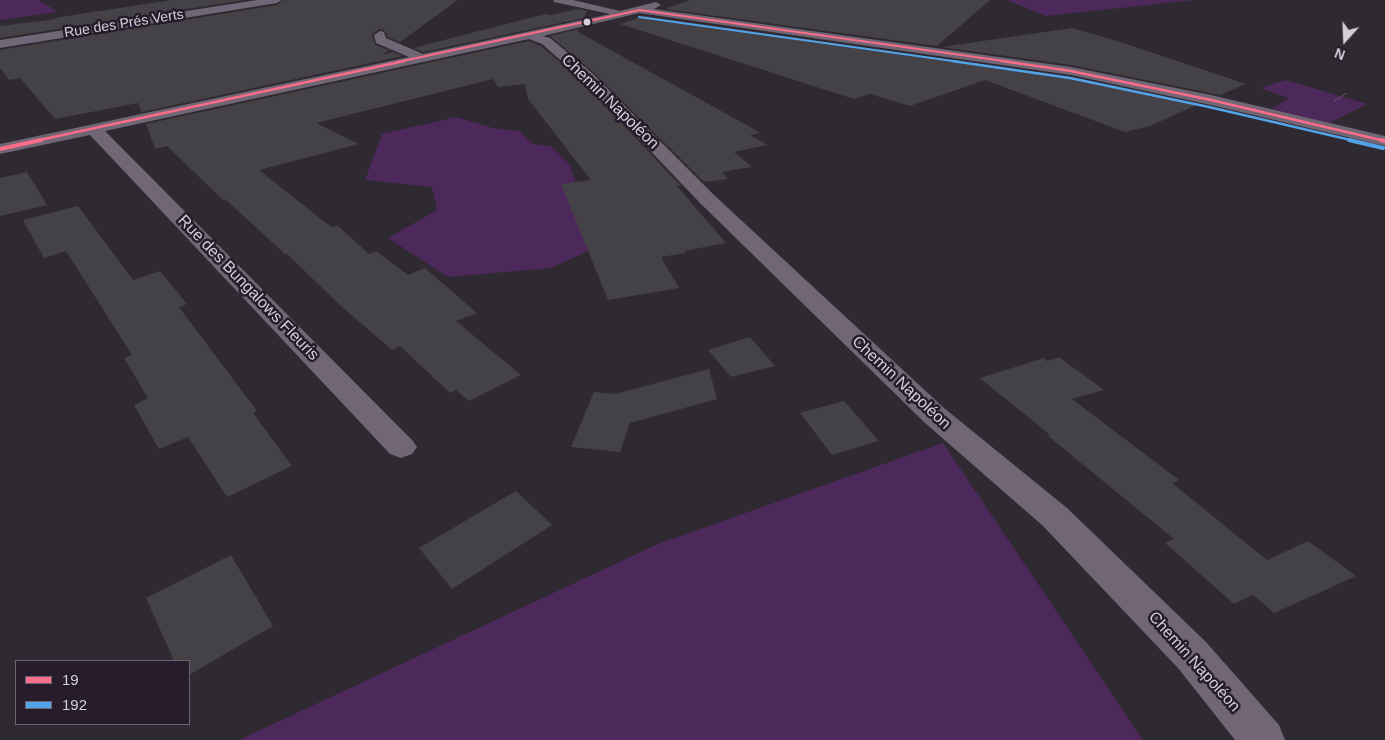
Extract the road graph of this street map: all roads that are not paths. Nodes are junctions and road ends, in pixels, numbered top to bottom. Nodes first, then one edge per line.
1 (277, 0) edge
2 (558, 0) edge
3 (668, 1) dead end
4 (640, 10) junction
5 (624, 14) junction
6 (380, 35) dead end
7 (531, 35) junction
8 (0, 44) edge
9 (422, 58) junction
10 (94, 129) junction
11 (0, 133) edge
12 (1385, 141) edge
13 (5, 148) edge
14 (401, 447) dead end
15 (1262, 740) edge

1 - 8 street, Rue des Prés Verts
2 - 5 street
3 - 4 street
4 - 5 street
4 - 12 street
5 - 7 street
6 - 9 street
7 - 9 street
7 - 15 street, Chemin Napoléon
9 - 10 street
10 - 13 street
10 - 14 street, Rue des Bungalows Fleuris
11 - 13 street

